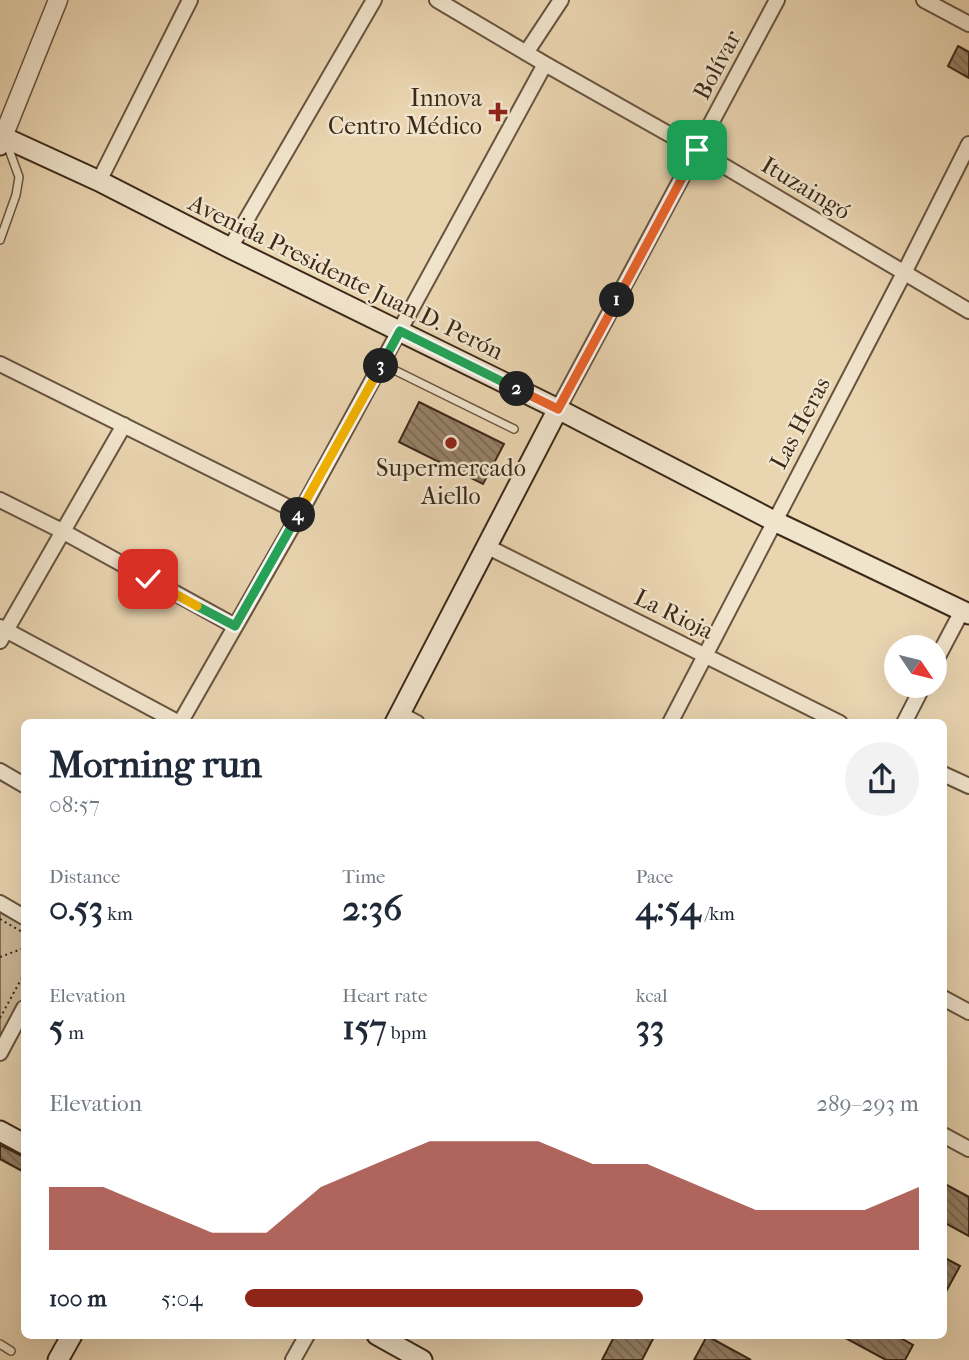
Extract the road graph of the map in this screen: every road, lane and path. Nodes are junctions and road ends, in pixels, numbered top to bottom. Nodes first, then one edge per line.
1 (58, 0) edge
2 (190, 0) edge
3 (374, 0) edge
4 (437, 0) edge
5 (561, 0) edge
6 (777, 0) edge
7 (924, 0) edge
8 (969, 24) edge
9 (526, 53) junction
10 (545, 64) junction
11 (1, 139) edge
12 (969, 144) edge
13 (697, 150) junction
14 (99, 181) junction
15 (0, 240) edge
16 (230, 248) junction
17 (904, 273) junction
18 (969, 311) edge
19 (400, 331) junction
20 (0, 364) edge
21 (382, 364) junction
22 (558, 409) junction
23 (124, 425) junction
24 (514, 429) dead end
25 (0, 500) edge
26 (300, 513) junction
27 (774, 521) junction
28 (62, 531) junction
29 (488, 547) junction
30 (965, 613) edge
31 (235, 626) junction
32 (2, 632) edge
33 (947, 643) edge
34 (705, 655) junction
35 (917, 698) edge
36 (172, 719) edge
37 (182, 719) edge
38 (404, 719) edge
39 (672, 719) edge
40 (832, 719) edge
41 (906, 719) edge
42 (0, 772) edge
43 (947, 776) edge
44 (21, 783) edge
45 (969, 786) edge
46 (0, 903) edge
47 (21, 915) edge
48 (0, 919) edge
49 (21, 931) edge
50 (21, 949) edge
51 (0, 957) edge
52 (21, 979) edge
53 (947, 1000) edge
54 (2, 1011) edge
55 (969, 1012) edge
56 (21, 1014) edge
57 (0, 1017) edge
58 (0, 1053) edge
59 (0, 1132) edge
60 (947, 1137) edge
61 (21, 1142) edge
62 (969, 1149) edge
63 (70, 1339) edge
64 (305, 1339) edge
65 (384, 1339) edge
66 (0, 1344) edge
67 (11, 1351) dead end
68 (58, 1360) edge
69 (293, 1360) edge
70 (422, 1360) edge

1 - 11 street
2 - 14 street
3 - 16 street
4 - 9 street, Ituzaingó
5 - 9 street
6 - 13 street, Bolívar
7 - 8 street
9 - 10 street, Ituzaingó
10 - 13 street, Ituzaingó
10 - 19 street
11 - 14 main road, Avenida Presidente Juan D. Perón
11 - 15 lane
12 - 17 street, Las Heras
13 - 17 street, Ituzaingó
13 - 22 street, Bolívar
14 - 16 main road, Avenida Presidente Juan D. Perón
16 - 19 main road, Avenida Presidente Juan D. Perón
17 - 18 street, Ituzaingó
17 - 27 street, Las Heras
19 - 21 street
19 - 22 main road, Avenida Presidente Juan D. Perón
20 - 23 street
21 - 24 lane
21 - 26 street
22 - 27 main road, Avenida Presidente Juan D. Perón
22 - 29 main road
23 - 26 street
23 - 28 street
25 - 28 street
26 - 31 street
27 - 30 main road, Avenida Presidente Juan D. Perón
27 - 34 street, Las Heras
28 - 31 street
28 - 32 street
29 - 34 street, La Rioja
29 - 38 main road
30 - 33 street
31 - 37 street
32 - 36 street
34 - 39 street, Las Heras
34 - 40 street, La Rioja
35 - 41 street
42 - 44 street
43 - 45 street
46 - 47 street
48 - 49 path
50 - 51 path
52 - 54 path
53 - 55 street
54 - 57 path
56 - 58 street
59 - 61 main road
60 - 62 street
63 - 68 main road
64 - 69 street
65 - 70 main road
66 - 67 lane

